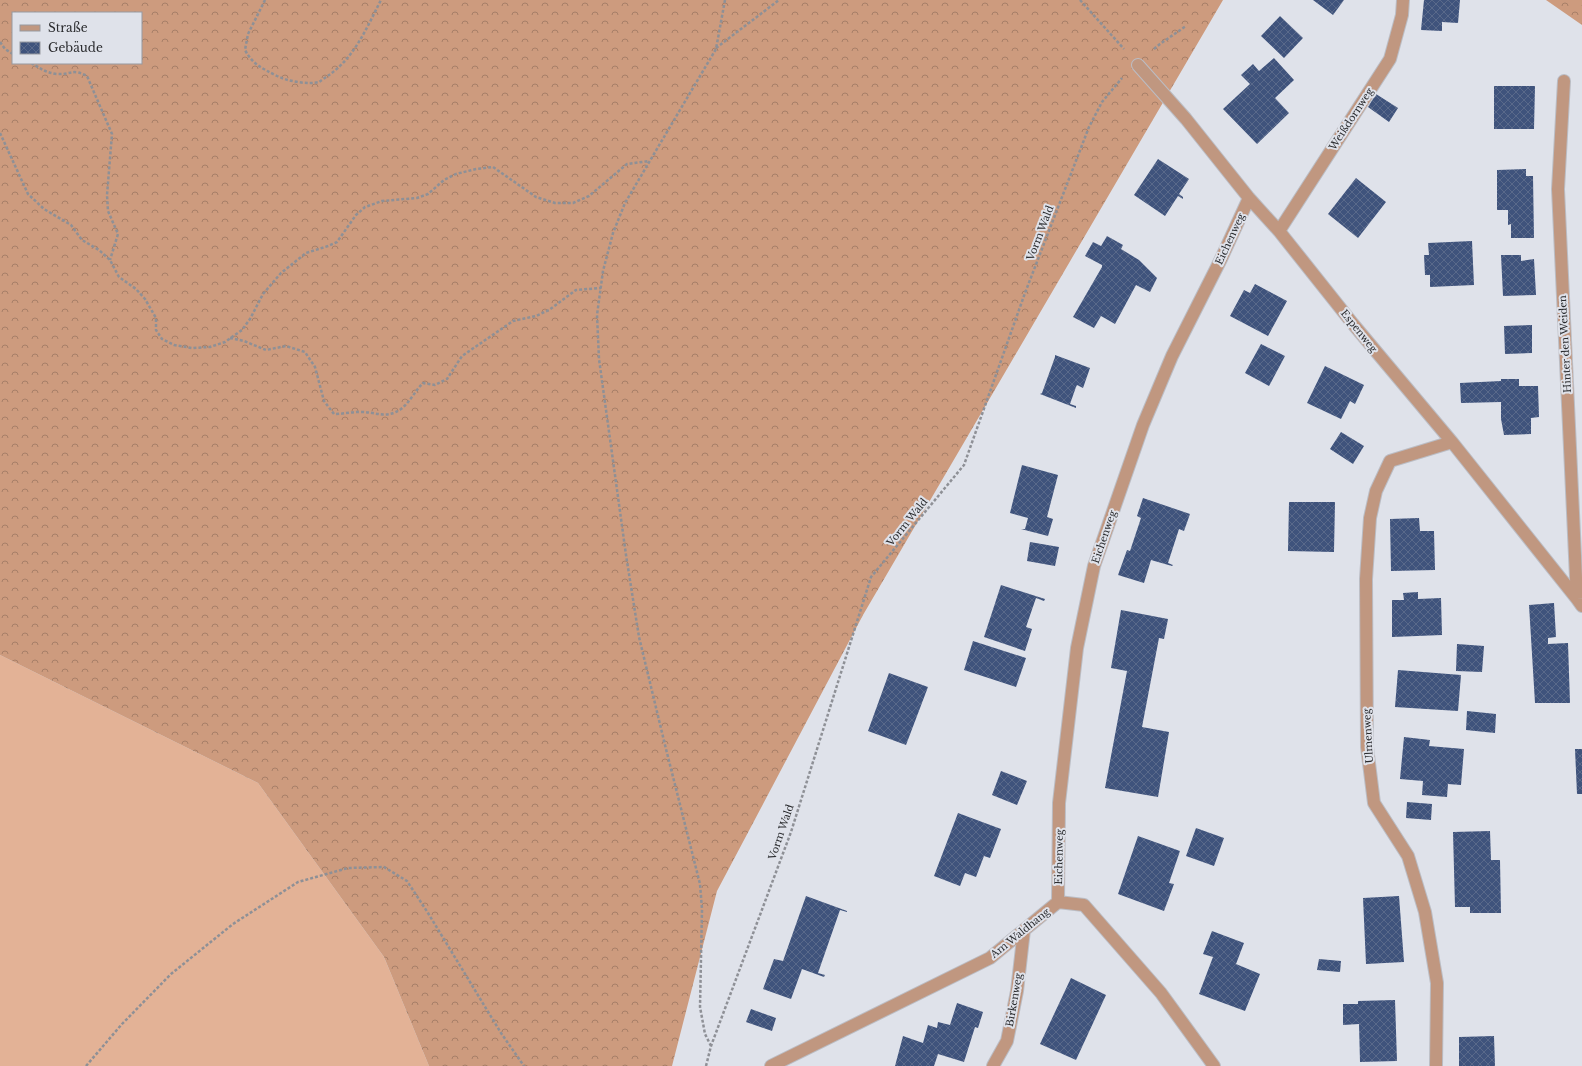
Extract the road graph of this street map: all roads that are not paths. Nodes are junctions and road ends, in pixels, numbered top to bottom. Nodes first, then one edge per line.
1 (1403, 0) edge
2 (1138, 65) road end
3 (1564, 81) dead end
4 (1249, 198) junction
5 (1279, 231) junction
6 (1452, 442) junction
7 (1580, 603) edge
8 (1058, 902) junction
9 (1024, 930) junction
10 (771, 1066) edge
11 (993, 1066) edge
12 (1214, 1066) edge
13 (1436, 1066) edge

1 - 5 street, Weißdornweg
2 - 4 street, Espenweg
3 - 7 street, Hinter den Weiden
4 - 5 street, Espenweg
4 - 8 street, Eichenweg
5 - 6 street, Espenweg
6 - 7 street, Espenweg
6 - 13 street, Ulmenweg
8 - 9 street, Am Waldhang
8 - 12 street, Am Waldhang
9 - 10 street, Am Waldhang
9 - 11 street, Birkenweg

